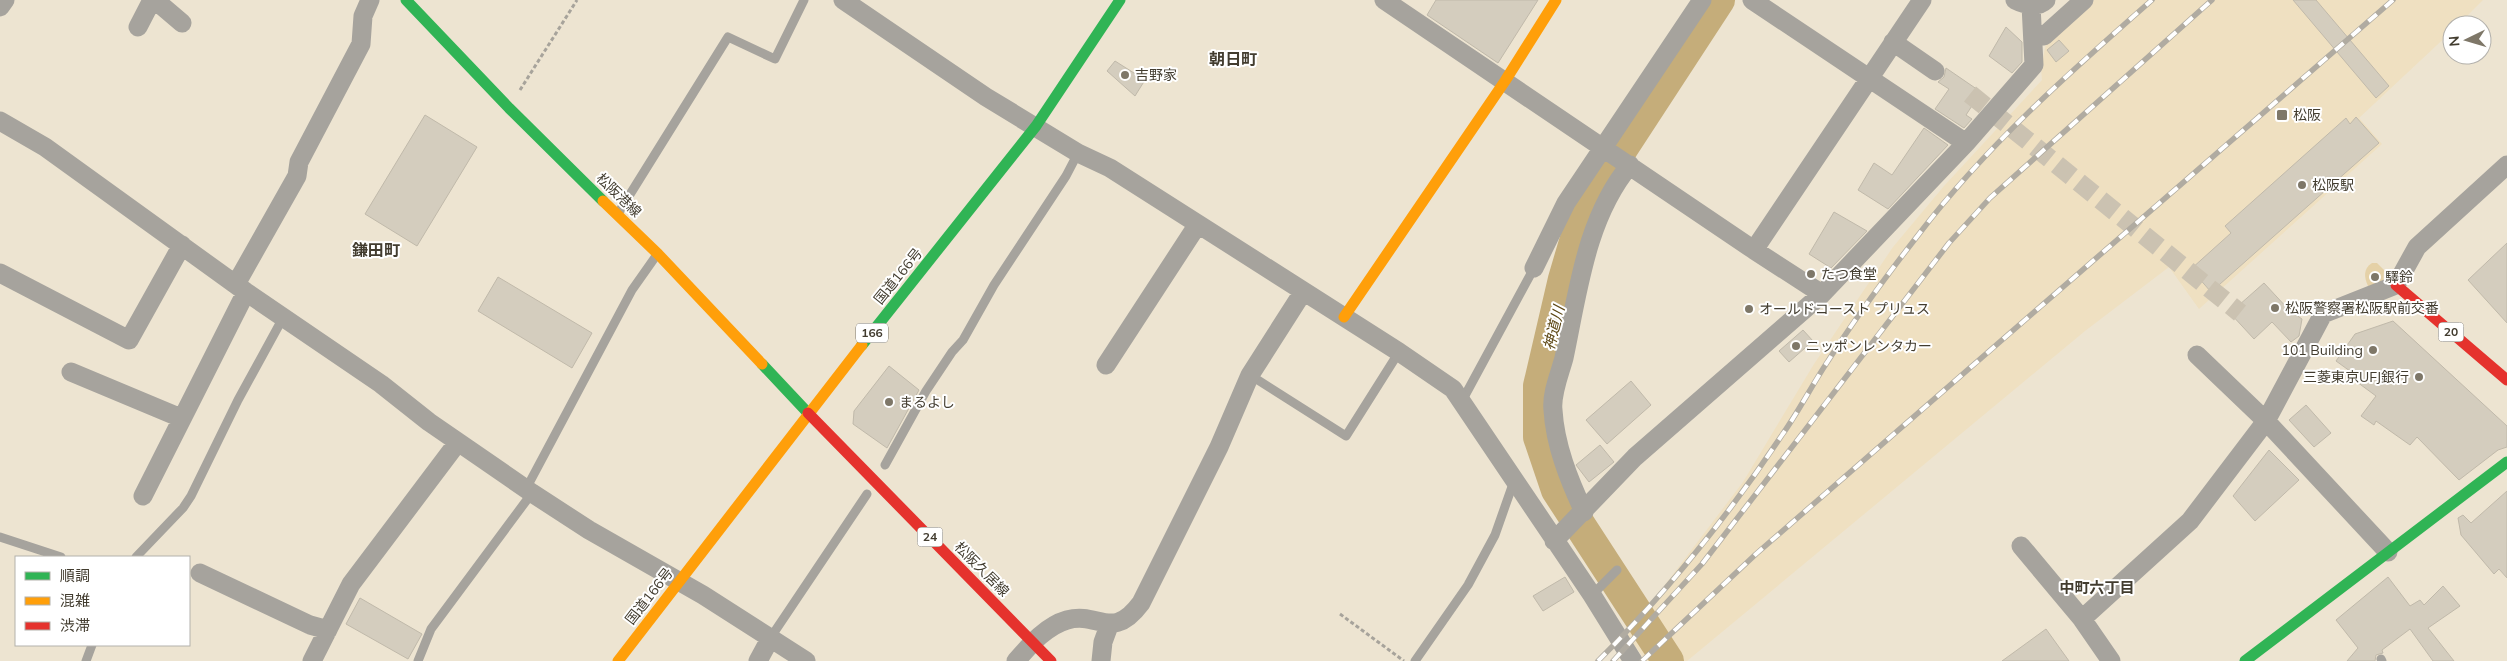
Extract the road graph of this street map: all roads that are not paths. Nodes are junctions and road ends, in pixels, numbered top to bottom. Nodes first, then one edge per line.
1 (5, 0) edge
2 (153, 0) edge
3 (370, 0) edge
4 (406, 0) edge
5 (804, 0) edge
6 (843, 0) edge
7 (1120, 0) edge
8 (1384, 0) edge
9 (1556, 0) edge
10 (1702, 0) edge
11 (1752, 0) edge
12 (1922, 0) edge
13 (2070, 0) edge
14 (2084, 0) edge
15 (2031, 2) edge
16 (0, 7) edge
17 (182, 23) dead end
18 (138, 27) dead end
19 (1893, 42) junction
20 (1935, 70) dead end
21 (1868, 79) junction
22 (1505, 81) junction
23 (0, 121) edge
24 (1036, 126) junction
25 (1966, 143) junction
26 (1078, 153) junction
27 (1616, 156) junction
28 (2507, 165) edge
29 (618, 215) junction
30 (1198, 224) junction
31 (182, 245) junction
32 (1754, 250) junction
33 (658, 254) junction
34 (1534, 268) joint
35 (0, 273) edge
36 (2396, 285) junction
37 (241, 288) junction
38 (1303, 292) junction
39 (1822, 294) junction
40 (284, 316) junction
41 (1344, 317) junction
42 (1399, 352) junction
43 (2197, 355) dead end
44 (1106, 365) dead end
45 (71, 372) dead end
46 (1250, 375) junction
47 (2507, 380) edge
48 (1462, 401) junction
49 (808, 413) junction
50 (181, 418) junction
51 (2266, 421) junction
52 (458, 442) junction
53 (2507, 462) edge
54 (884, 465) dead end
55 (1514, 481) junction
56 (529, 491) junction
57 (867, 494) dead end
58 (143, 496) dead end
59 (1584, 512) junction
60 (0, 537) edge
61 (1554, 541) junction
62 (2021, 546) dead end
63 (2388, 552) junction
64 (58, 556) edge
65 (137, 556) edge
66 (1617, 570) dead end
67 (200, 572) dead end
68 (679, 582) junction
69 (1592, 595) junction
70 (2082, 618) junction
71 (1110, 623) junction
72 (328, 630) junction
73 (771, 637) junction
74 (1033, 642) junction
75 (92, 646) edge
76 (86, 661) edge
77 (312, 661) edge
78 (418, 661) edge
79 (618, 661) edge
80 (758, 661) edge
81 (806, 661) edge
82 (1016, 661) edge
83 (1051, 661) edge
84 (1101, 661) edge
85 (1415, 661) edge
86 (1633, 661) edge
87 (2111, 661) edge
88 (2245, 661) edge

1 - 16 street
2 - 17 street
2 - 18 street
3 - 37 street
4 - 29 main road, 松阪港線
5 - 29 lane
6 - 24 street
7 - 24 main road, 国道166号 / 166
8 - 22 street
9 - 22 main road
10 - 27 street
11 - 21 street
12 - 19 street
13 - 14 street
15 - 25 street
19 - 20 street
19 - 21 street
21 - 25 street
21 - 32 street
22 - 27 street
22 - 41 main road
23 - 31 street
24 - 26 street
24 - 49 main road, 国道166号 / 166
25 - 39 street
26 - 30 street
26 - 54 lane
27 - 32 street
27 - 34 street
27 - 59 street
28 - 36 street
29 - 33 main road, 松阪港線
30 - 38 street
30 - 44 street
31 - 35 street
31 - 37 street
32 - 39 street
33 - 49 main road, 松阪港線
33 - 56 lane
34 - 48 lane
36 - 47 main road, 20
36 - 51 street
37 - 40 street
37 - 50 street
38 - 41 street
38 - 46 street
39 - 59 street
40 - 52 street
40 - 65 lane
41 - 42 street
42 - 46 lane
42 - 48 street
43 - 51 street
45 - 50 street
46 - 71 street
48 - 55 street
49 - 68 main road, 国道166号 / 166
49 - 74 main road, 松阪久居線 / 24
50 - 58 street
51 - 63 street
51 - 70 street
52 - 56 street
52 - 72 street
53 - 63 main road
55 - 61 street
55 - 85 lane
56 - 68 street
56 - 78 lane
57 - 73 lane
59 - 61 street
60 - 64 lane
61 - 69 street
62 - 70 street
63 - 88 main road
66 - 69 lane
67 - 72 street
68 - 73 street
68 - 79 main road, 国道166号 / 166
69 - 86 street
70 - 87 street
71 - 74 street
71 - 84 street
72 - 77 street
73 - 80 street
73 - 81 street
74 - 82 street
74 - 83 main road, 松阪久居線 / 24
75 - 76 lane

